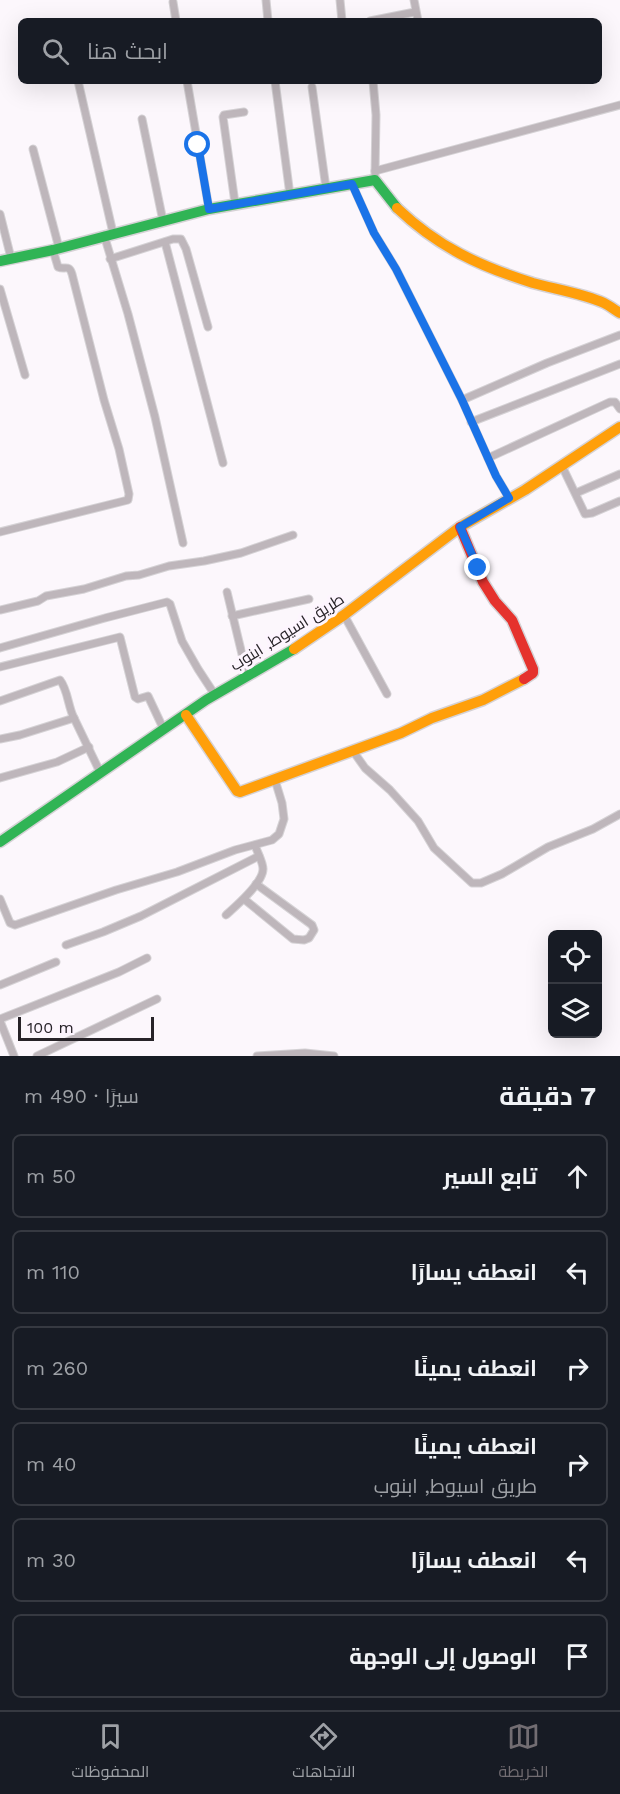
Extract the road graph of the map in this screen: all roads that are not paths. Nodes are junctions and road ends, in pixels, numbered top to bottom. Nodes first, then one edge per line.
1 (266, 0) edge
2 (340, 0) edge
3 (414, 0) edge
4 (173, 2) dead end
5 (415, 12) junction
6 (176, 18) edge
7 (268, 18) edge
8 (342, 18) edge
9 (389, 18) edge
10 (417, 18) edge
11 (79, 84) edge
12 (188, 84) edge
13 (275, 84) edge
14 (373, 84) edge
15 (312, 87) dead end
16 (620, 105) edge
17 (244, 112) dead end
18 (142, 119) dead end
19 (33, 149) dead end
20 (375, 176) junction
21 (352, 184) junction
22 (326, 188) junction
23 (290, 195) junction
24 (236, 203) junction
25 (209, 209) junction
26 (0, 214) edge
27 (163, 222) junction
28 (108, 234) junction
29 (165, 242) junction
30 (56, 249) junction
31 (11, 258) junction
32 (110, 259) junction
33 (0, 261) edge
34 (0, 289) edge
35 (620, 313) edge
36 (208, 327) dead end
37 (620, 335) edge
38 (620, 364) edge
39 (25, 375) dead end
40 (462, 400) junction
41 (620, 409) edge
42 (471, 422) junction
43 (620, 428) edge
44 (488, 458) junction
45 (223, 463) dead end
46 (562, 466) junction
47 (620, 474) edge
48 (576, 493) junction
49 (509, 498) junction
50 (620, 501) edge
51 (460, 527) junction
52 (0, 532) edge
53 (294, 535) dead end
54 (183, 543) dead end
55 (227, 592) dead end
56 (309, 599) dead end
57 (0, 610) edge
58 (344, 615) junction
59 (232, 616) junction
60 (0, 648) edge
61 (0, 667) edge
62 (246, 675) junction
63 (387, 694) dead end
64 (215, 695) junction
65 (0, 701) edge
66 (186, 715) junction
67 (74, 718) junction
68 (164, 730) junction
69 (0, 739) edge
70 (88, 747) junction
71 (352, 751) junction
72 (100, 772) junction
73 (0, 778) edge
74 (275, 780) junction
75 (620, 814) edge
76 (0, 842) edge
77 (255, 845) junction
78 (259, 856) junction
79 (256, 884) junction
80 (0, 899) edge
81 (244, 899) junction
82 (226, 915) dead end
83 (66, 945) dead end
84 (147, 958) dead end
85 (56, 962) dead end
86 (0, 985) edge
87 (157, 999) dead end
88 (0, 1020) edge
89 (14, 1056) edge
90 (37, 1056) edge
91 (257, 1056) edge
92 (334, 1056) edge

1 - 7 street
2 - 8 street
3 - 5 street
4 - 6 street
5 - 9 street
5 - 10 street
11 - 28 street
12 - 25 street
13 - 23 street
14 - 20 street
15 - 22 street
16 - 20 street
17 - 24 street
18 - 27 street
19 - 30 street
20 - 21 street
20 - 35 street
21 - 22 street
21 - 40 street
22 - 23 street
23 - 24 street
24 - 25 street
25 - 27 street
26 - 31 street
27 - 28 street
28 - 30 street
28 - 32 street
29 - 32 street
29 - 36 street
29 - 45 street
30 - 31 street
30 - 52 street
31 - 33 street
32 - 54 street
34 - 39 street
37 - 40 street
38 - 42 street
40 - 42 street
41 - 44 street
42 - 44 street
43 - 46 street, طريق اسيوط, ابنوب
44 - 49 street
46 - 48 street
46 - 49 street, طريق اسيوط, ابنوب
47 - 48 street
48 - 50 street
49 - 51 street, طريق اسيوط, ابنوب
51 - 58 street, طريق اسيوط, ابنوب
51 - 71 street
53 - 57 street
55 - 59 street
56 - 59 street
58 - 62 street, طريق اسيوط, ابنوب
58 - 63 street
59 - 62 street
60 - 64 street
61 - 68 street
62 - 64 street, طريق اسيوط, ابنوب
64 - 66 street, طريق اسيوط, ابنوب
65 - 67 street
66 - 68 street, طريق اسيوط, ابنوب
66 - 74 street
67 - 69 street
67 - 70 street
68 - 72 street, طريق اسيوط, ابنوب
70 - 72 street
70 - 73 street
71 - 74 street
71 - 75 street
72 - 76 street, طريق اسيوط, ابنوب
74 - 77 street
77 - 78 street
77 - 80 street
78 - 79 street
78 - 83 street
79 - 81 street
79 - 81 street
81 - 82 street
84 - 88 street
85 - 86 street
87 - 90 street
88 - 89 street
91 - 92 street

